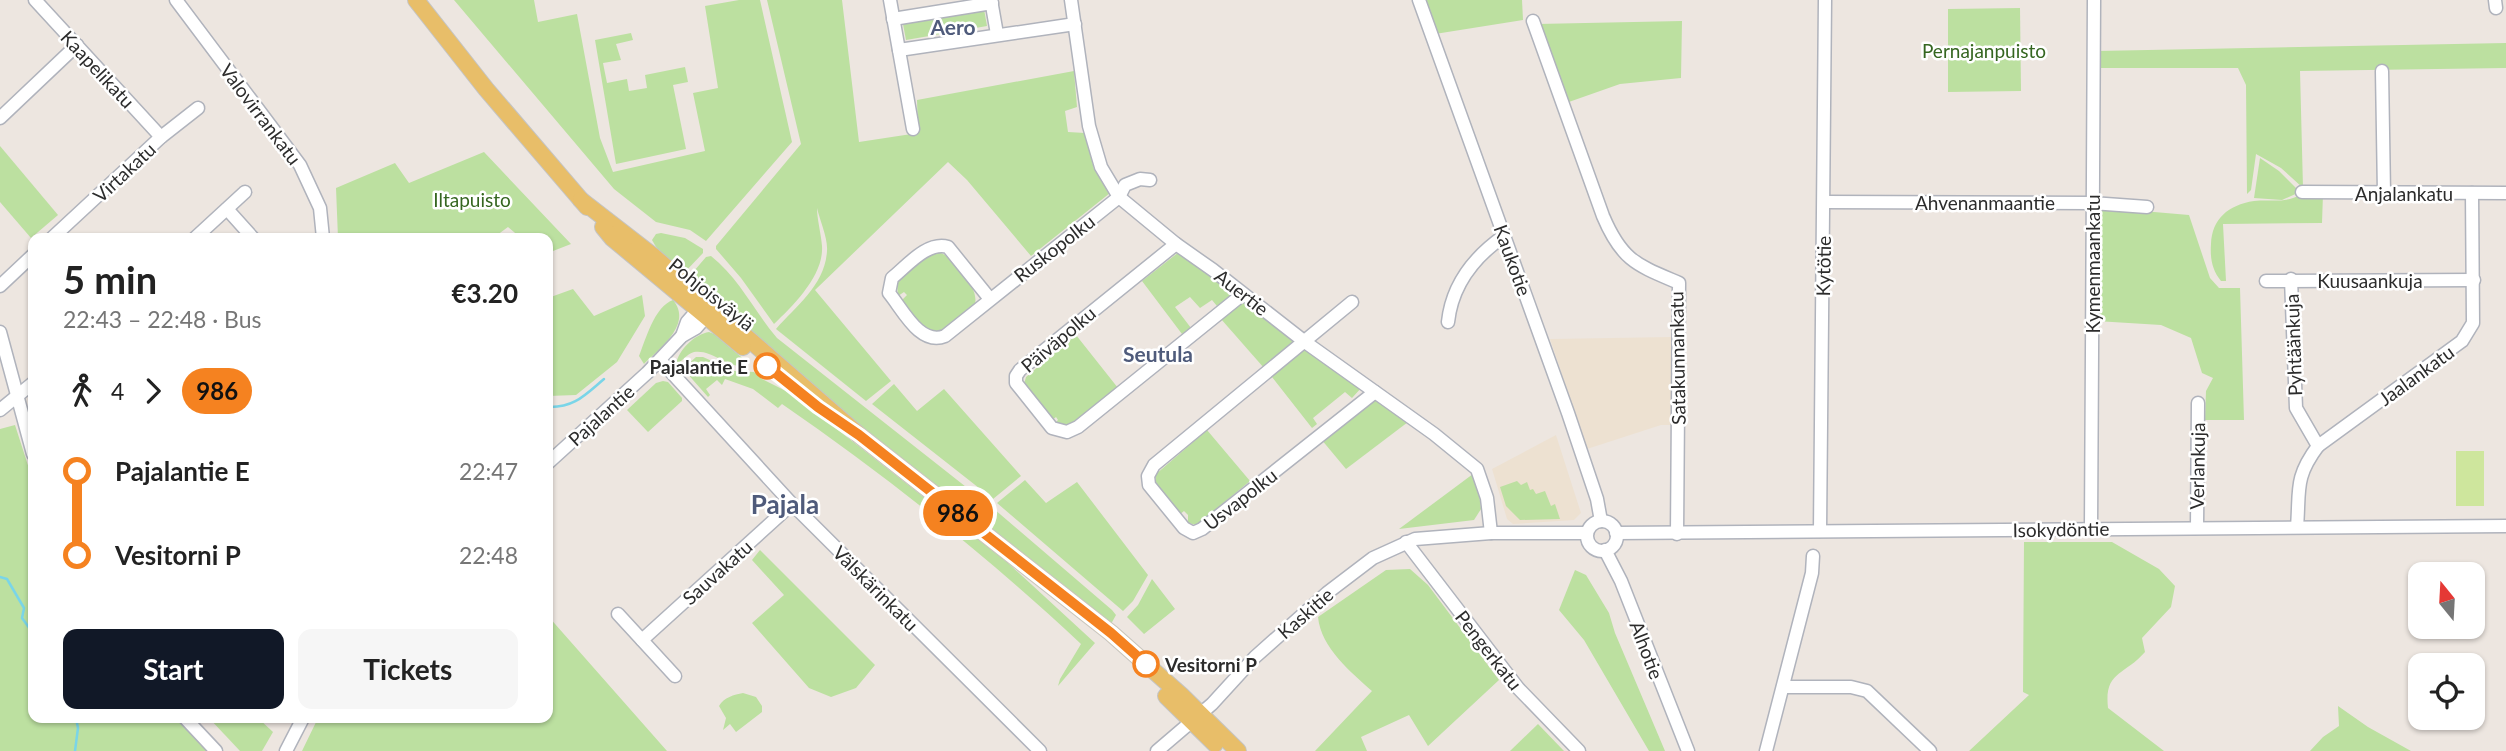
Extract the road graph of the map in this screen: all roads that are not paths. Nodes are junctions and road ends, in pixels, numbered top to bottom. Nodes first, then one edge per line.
1 (35, 0) edge
2 (176, 0) edge
3 (416, 0) edge
4 (890, 0) edge
5 (1071, 0) edge
6 (1419, 0) edge
7 (1825, 0) edge
8 (2094, 0) edge
9 (992, 1) edge
10 (893, 19) junction
11 (1533, 21) dead end
12 (1075, 24) junction
13 (997, 34) junction
14 (77, 45) junction
15 (899, 50) junction
16 (2382, 71) dead end
17 (198, 108) dead end
18 (0, 118) edge
19 (913, 129) dead end
20 (161, 137) junction
21 (1150, 180) dead end
22 (245, 192) dead end
23 (2302, 192) dead end
24 (2506, 192) edge
25 (2472, 193) junction
26 (2384, 194) junction
27 (1119, 197) junction
28 (1824, 202) junction
29 (2092, 203) junction
30 (2147, 207) dead end
31 (227, 209) junction
32 (57, 233) edge
33 (201, 233) edge
34 (249, 233) edge
35 (322, 233) edge
36 (1504, 236) junction
37 (1175, 244) junction
38 (28, 261) edge
39 (2291, 279) junction
40 (2474, 280) junction
41 (2266, 281) dead end
42 (0, 286) edge
43 (1243, 294) junction
44 (990, 299) junction
45 (1352, 302) dead end
46 (705, 310) junction
47 (1448, 323) dead end
48 (0, 332) edge
49 (1305, 342) junction
50 (660, 360) junction
51 (28, 387) edge
52 (1375, 392) junction
53 (18, 396) junction
54 (2198, 403) dead end
55 (0, 410) edge
56 (28, 437) edge
57 (2318, 446) junction
58 (553, 458) edge
59 (792, 504) junction
60 (1601, 521) junction
61 (2506, 526) edge
62 (2297, 527) junction
63 (2091, 528) junction
64 (2197, 528) junction
65 (1820, 531) junction
66 (1491, 533) junction
67 (1587, 533) junction
68 (1616, 533) junction
69 (1677, 534) junction
70 (1406, 542) junction
71 (1605, 550) junction
72 (1813, 555) dead end
73 (618, 614) dead end
74 (642, 640) junction
75 (675, 676) dead end
76 (1783, 687) junction
77 (1196, 718) junction
78 (190, 723) edge
79 (300, 723) edge
80 (216, 751) edge
81 (286, 751) edge
82 (1040, 751) edge
83 (1157, 751) edge
84 (1222, 751) edge
85 (1238, 751) edge
86 (1579, 751) edge
87 (1688, 751) edge
88 (1766, 751) edge
89 (1930, 751) edge

1 - 14 street, Kaapelikatu
2 - 35 street, Valovirrankatu
3 - 46 main road, Pohjoisväylä
4 - 10 street
5 - 12 street, Auertie
6 - 36 street, Kaukotie
7 - 28 street, Kytötie
8 - 29 street, Kymenmaankatu
9 - 10 street
9 - 13 street
10 - 15 street
11 - 69 street, Satakunnankatu
12 - 13 street
12 - 27 street, Auertie
13 - 15 street
14 - 18 street
14 - 20 street, Kaapelikatu
15 - 19 street
16 - 26 street
17 - 20 street, Virtakatu
20 - 32 street, Virtakatu
21 - 27 street, Ruskopolku
22 - 31 street
23 - 26 street, Anjalankatu
24 - 25 street, Anjalankatu
25 - 26 street, Anjalankatu
25 - 40 street, Jaalankatu
27 - 37 street, Auertie
27 - 44 street, Ruskopolku
28 - 29 street, Ahvenanmaantie
28 - 65 street, Kytötie
29 - 30 street, Ahvenanmaantie
29 - 63 street, Kymenmaankatu
31 - 33 street
31 - 34 street
36 - 47 street
36 - 60 street, Kaukotie
37 - 43 street, Auertie
37 - 43 street, Päiväpolku
38 - 42 street
39 - 40 street, Kuusaankuja
39 - 41 street, Kuusaankuja
39 - 57 street, Pyhtäänkuja
40 - 57 street, Jaalankatu
43 - 49 street, Auertie
44 - 44 street, Ruskopolku
45 - 49 street
46 - 50 street, Pajalantie
46 - 77 main road, Pohjoisväylä
48 - 53 street
49 - 52 street, Auertie
49 - 52 street, Usvapolku
50 - 58 street, Pajalantie
50 - 59 street, Välskärinkatu
51 - 53 street
52 - 66 street, Auertie
53 - 55 street
53 - 56 street
54 - 64 street, Verlankuja
57 - 62 street, Jaalankatu
59 - 74 street, Sauvakatu
59 - 82 street, Välskärinkatu
60 - 67 street
60 - 68 street
61 - 62 street, Isokydöntie
62 - 64 street, Isokydöntie
63 - 64 street, Isokydöntie
63 - 65 street, Isokydöntie
65 - 69 street, Isokydöntie
66 - 67 street
66 - 70 street, Kaskitie
67 - 71 street
68 - 69 street, Isokydöntie
68 - 71 street
70 - 77 street, Kaskitie
70 - 86 street, Pengerkatu
71 - 87 street, Alhotie
72 - 76 street
73 - 74 street
74 - 75 street
76 - 88 street
76 - 89 street
77 - 83 street, Kaskitie
77 - 84 main road, Pohjoisväylä
77 - 85 main road, Pohjoisväylä
78 - 80 street
79 - 81 street

